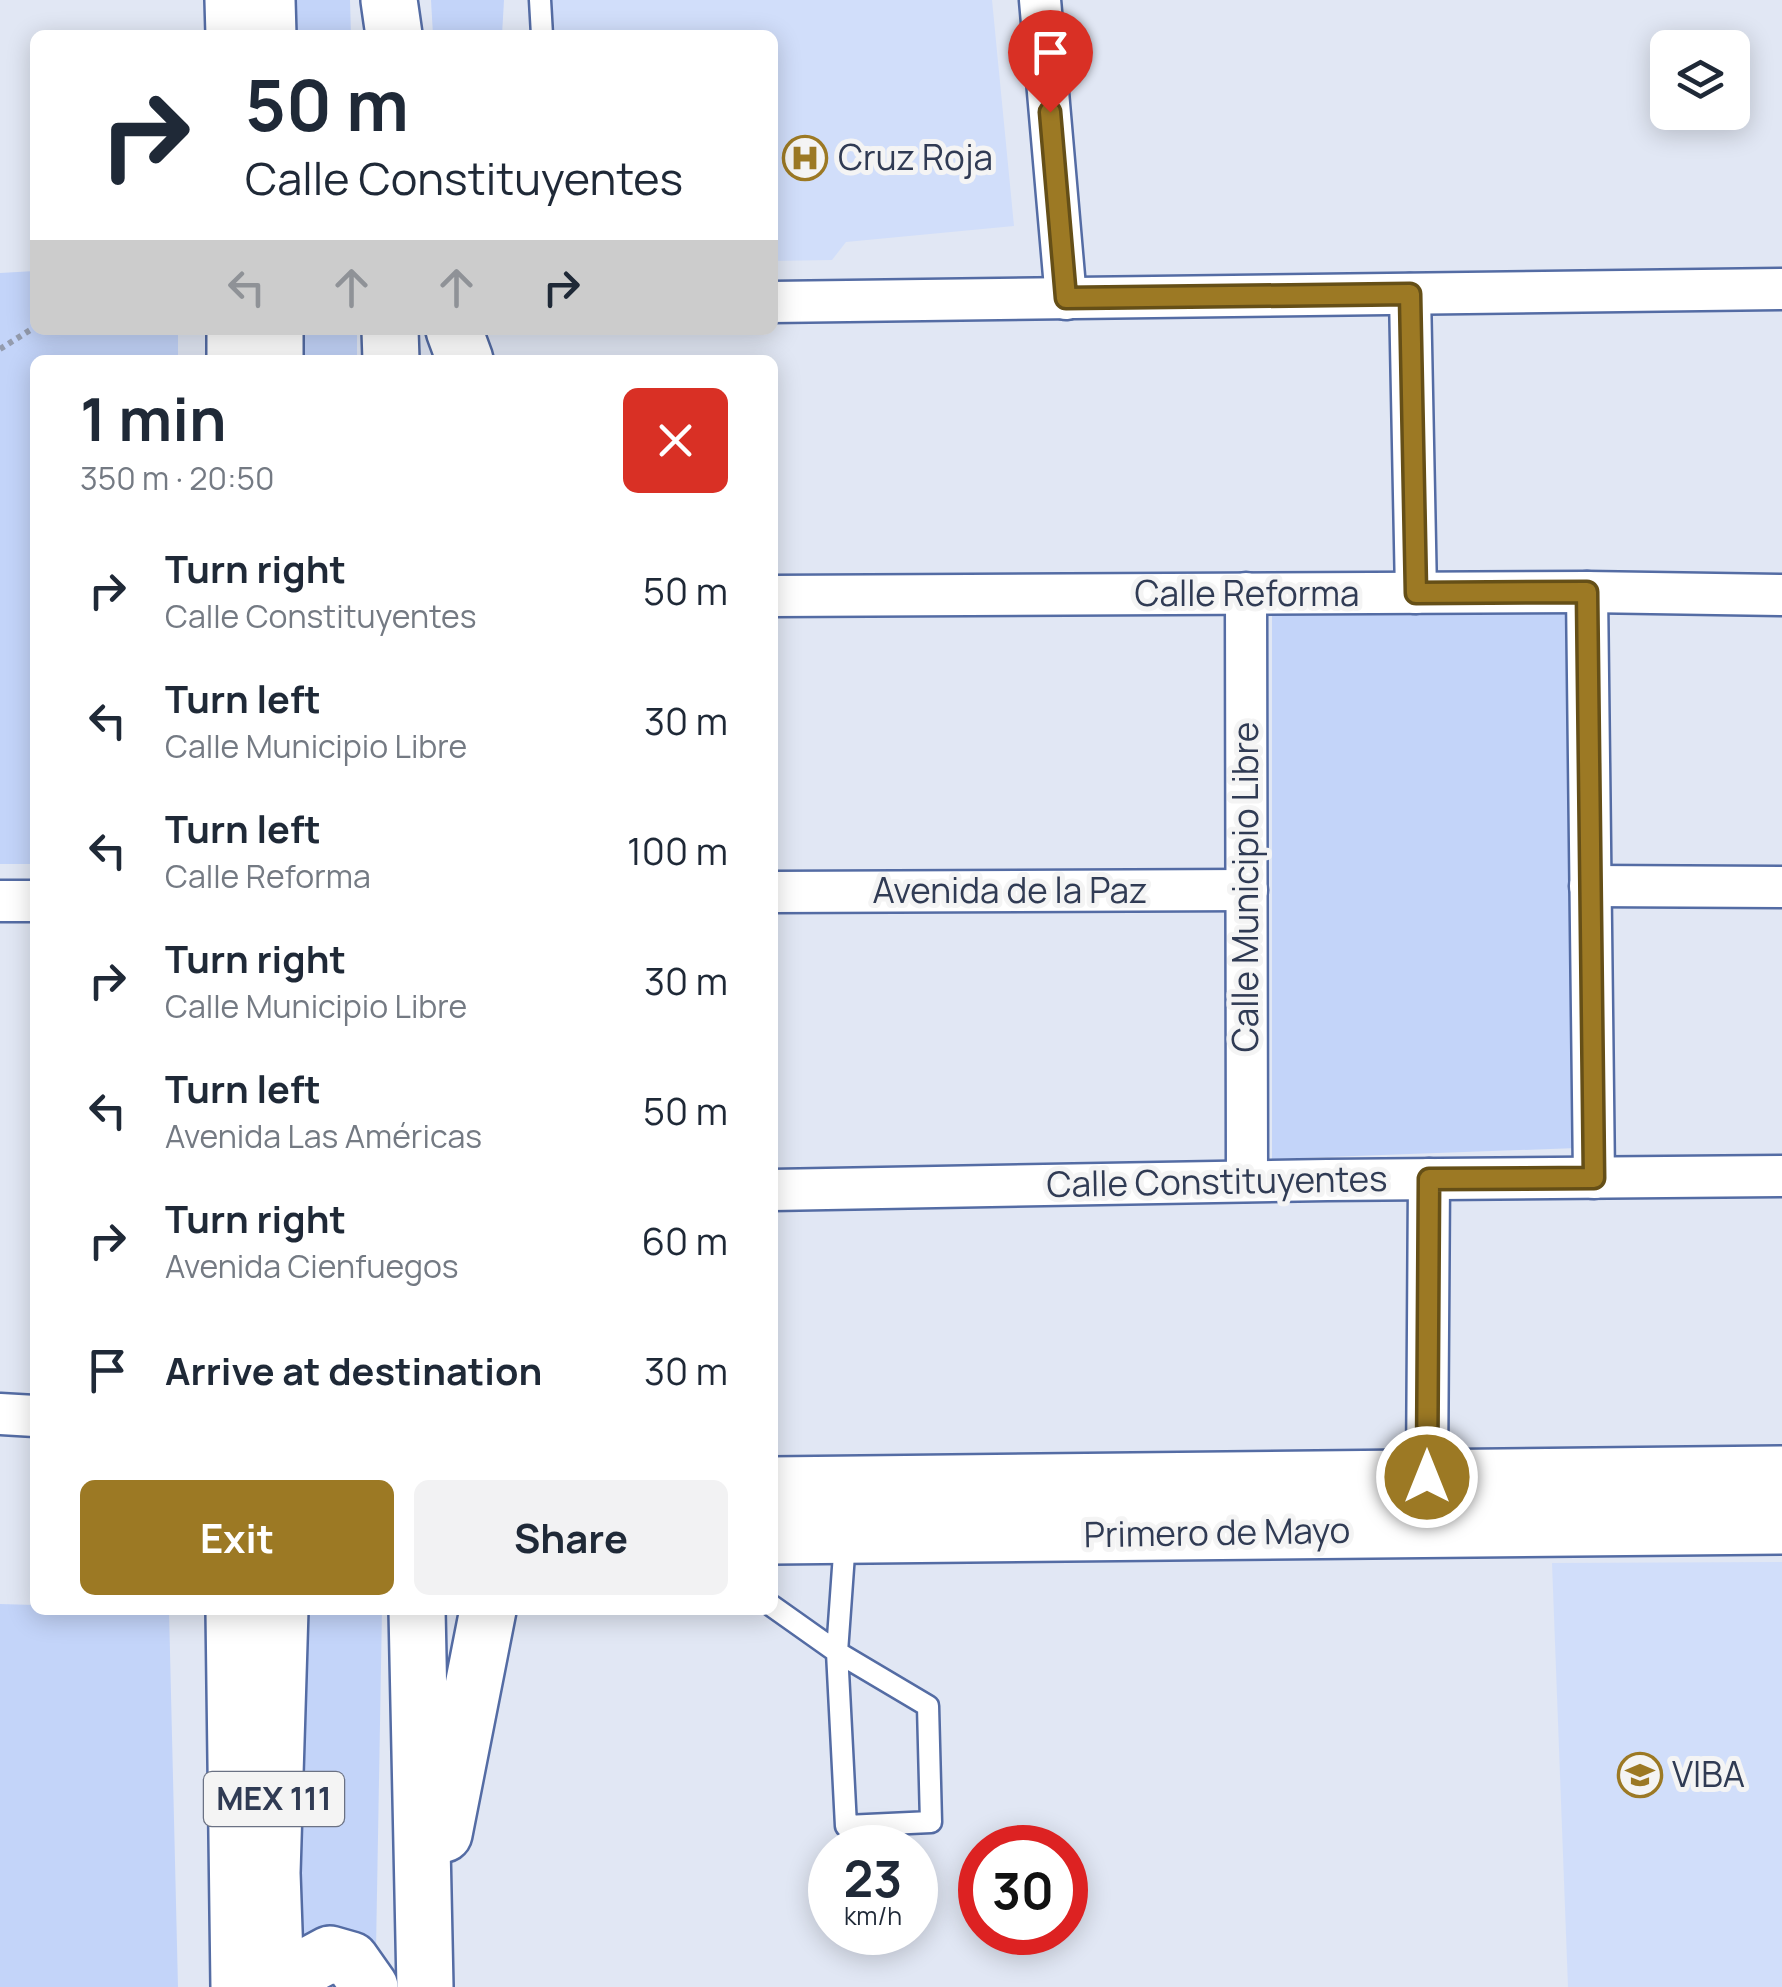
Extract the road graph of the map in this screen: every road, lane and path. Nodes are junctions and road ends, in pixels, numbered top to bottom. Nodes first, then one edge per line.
1 (234, 0) edge
2 (268, 0) edge
3 (385, 0) edge
4 (540, 0) edge
5 (1040, 0) edge
6 (234, 30) edge
7 (268, 30) edge
8 (383, 30) edge
9 (393, 30) edge
10 (542, 30) edge
11 (1782, 289) edge
12 (1410, 294) junction
13 (1066, 298) junction
14 (778, 302) edge
15 (30, 330) edge
16 (0, 349) edge
17 (1587, 592) junction
18 (1416, 593) junction
19 (1246, 594) junction
20 (1782, 595) edge
21 (778, 596) edge
22 (1590, 886) junction
23 (1782, 887) edge
24 (1247, 890) junction
25 (778, 892) edge
26 (0, 901) edge
27 (30, 901) edge
28 (1782, 1176) edge
29 (1594, 1178) junction
30 (1429, 1179) junction
31 (1246, 1181) junction
32 (778, 1190) edge
33 (0, 1414) edge
34 (30, 1416) edge
35 (1782, 1474) edge
36 (1427, 1477) junction
37 (778, 1485) edge
38 (1782, 1526) edge
39 (778, 1536) edge
40 (845, 1537) junction
41 (778, 1610) edge
42 (234, 1615) edge
43 (280, 1615) edge
44 (417, 1615) edge
45 (487, 1615) edge
46 (837, 1652) junction
47 (424, 1964) edge
48 (239, 1987) edge
49 (276, 1987) edge
50 (292, 1987) edge
51 (370, 1987) edge

1 - 6 street
2 - 7 street
3 - 8 street
3 - 9 street
4 - 10 lane
5 - 13 street
11 - 12 street
12 - 13 street
12 - 18 street
13 - 14 street
15 - 16 path
17 - 18 street, Calle Reforma
17 - 20 street, Calle Reforma
17 - 22 street
18 - 19 street, Calle Reforma
19 - 21 street, Calle Reforma
19 - 24 street, Calle Municipio Libre
22 - 23 street
22 - 29 street
24 - 25 street, Avenida de la Paz
24 - 31 street, Calle Municipio Libre
26 - 27 street
28 - 29 street, Calle Constituyentes
29 - 30 street, Calle Constituyentes
30 - 31 street, Calle Constituyentes
30 - 36 street
31 - 32 street, Calle Constituyentes
33 - 34 street
35 - 36 street, Primero de Mayo
36 - 37 street, Primero de Mayo
38 - 40 street, Primero de Mayo
39 - 40 street, Primero de Mayo
40 - 46 lane
41 - 46 lane
42 - 48 street
43 - 49 street, MEX 111
44 - 47 street
45 - 47 street
46 - 46 lane
50 - 51 street

